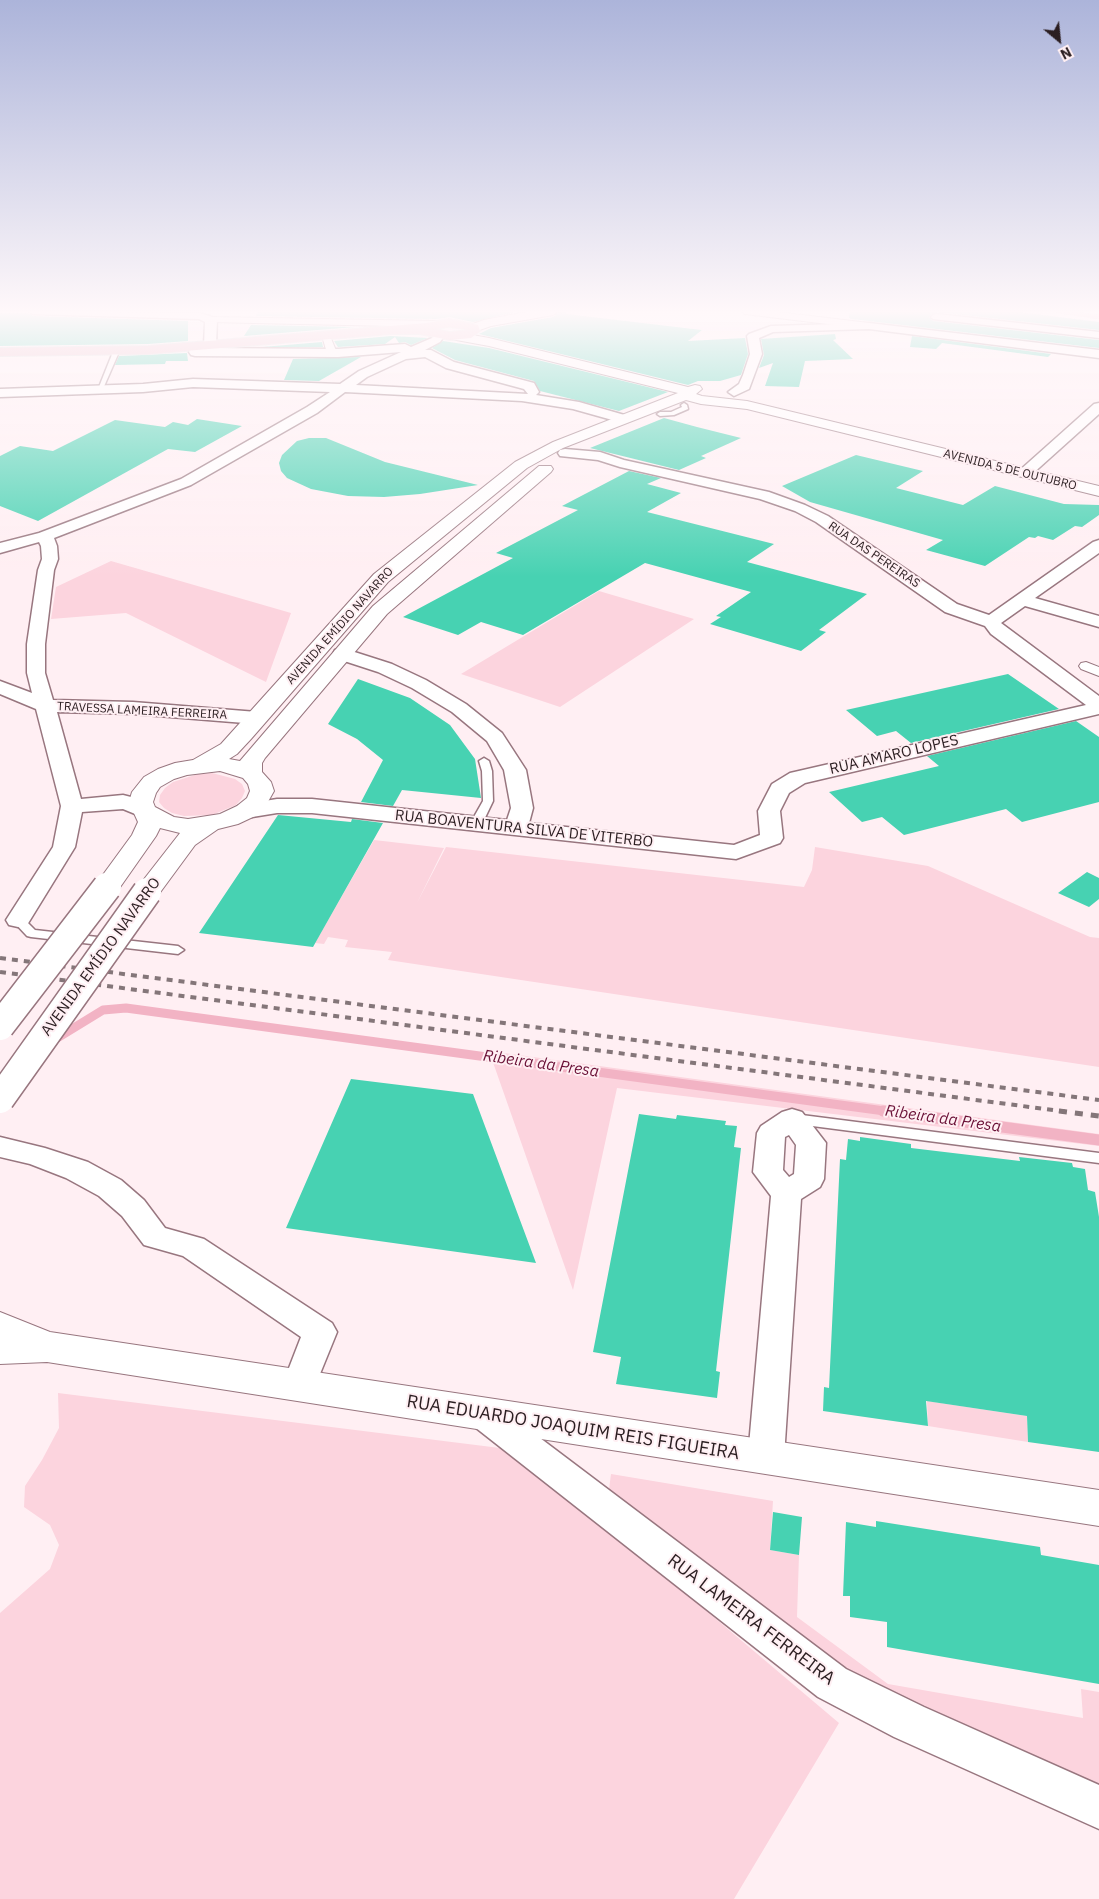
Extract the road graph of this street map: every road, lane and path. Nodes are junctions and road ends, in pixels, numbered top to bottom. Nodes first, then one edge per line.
1 (327, 400) edge
2 (547, 400) edge
3 (674, 400) edge
4 (697, 400) edge
5 (728, 400) edge
6 (1099, 407) edge
7 (623, 419) junction
8 (557, 451) junction
9 (1028, 471) junction
10 (1099, 485) edge
11 (1099, 491) edge
12 (45, 536) junction
13 (1099, 545) edge
14 (0, 548) edge
15 (415, 550) junction
16 (443, 555) junction
17 (1091, 558) edge
18 (1022, 600) junction
19 (992, 622) junction
20 (1099, 622) edge
21 (342, 654) junction
22 (0, 686) edge
23 (44, 706) junction
24 (1099, 706) edge
25 (257, 718) junction
26 (484, 761) dead end
27 (201, 765) junction
28 (256, 782) junction
29 (144, 801) junction
30 (72, 806) junction
31 (312, 806) junction
32 (246, 812) junction
33 (209, 824) junction
34 (476, 824) junction
35 (516, 828) junction
36 (736, 852) joint
37 (18, 920) joint
38 (178, 950) dead end
39 (0, 1026) edge
40 (0, 1099) edge
41 (792, 1119) junction
42 (0, 1147) edge
43 (1099, 1158) edge
44 (786, 1194) junction
45 (0, 1327) edge
46 (47, 1347) junction
47 (0, 1349) edge
48 (299, 1386) junction
49 (483, 1414) junction
50 (766, 1457) junction
51 (1099, 1508) edge
52 (1099, 1807) edge

1 - 12 street
2 - 7 street
3 - 7 main road, AVENIDA EMÍDIO NAVARRO
4 - 8 main road, AVENIDA EMÍDIO NAVARRO
5 - 9 main road, AVENIDA 5 DE OUTUBRO
6 - 9 street
7 - 8 main road, AVENIDA EMÍDIO NAVARRO
8 - 15 main road, AVENIDA EMÍDIO NAVARRO
8 - 16 main road, AVENIDA EMÍDIO NAVARRO
8 - 19 street, RUA DAS PEREIRAS
9 - 10 main road, AVENIDA 5 DE OUTUBRO
9 - 11 main road, AVENIDA 5 DE OUTUBRO
12 - 14 street
12 - 23 street
13 - 17 street
15 - 16 main road
15 - 25 main road, AVENIDA EMÍDIO NAVARRO
16 - 21 main road, AVENIDA EMÍDIO NAVARRO
17 - 18 street
18 - 19 street
18 - 20 street
19 - 24 street, RUA DAS PEREIRAS
21 - 28 main road, AVENIDA EMÍDIO NAVARRO
21 - 35 street
22 - 23 street, TRAVESSA LAMEIRA FERREIRA
23 - 25 street, TRAVESSA LAMEIRA FERREIRA
23 - 30 street
24 - 36 street, RUA AMARO LOPES
25 - 27 main road, AVENIDA EMÍDIO NAVARRO
26 - 34 lane
27 - 28 main road, AVENIDA EMÍDIO NAVARRO
27 - 29 main road, AVENIDA EMÍDIO NAVARRO
28 - 31 street, RUA BOAVENTURA SILVA DE VITERBO
28 - 32 main road, AVENIDA EMÍDIO NAVARRO
29 - 30 street
29 - 33 main road, AVENIDA EMÍDIO NAVARRO
29 - 39 main road, bridge
30 - 37 street
31 - 32 street, RUA BOAVENTURA SILVA DE VITERBO
31 - 34 street, RUA BOAVENTURA SILVA DE VITERBO
32 - 33 main road, AVENIDA EMÍDIO NAVARRO
33 - 40 main road, AVENIDA EMÍDIO NAVARRO, bridge
34 - 35 street, RUA BOAVENTURA SILVA DE VITERBO
35 - 36 street, RUA BOAVENTURA SILVA DE VITERBO
37 - 38 lane
41 - 43 lane
41 - 44 street
41 - 44 street
42 - 48 street
44 - 50 street
45 - 46 main road, RUA EDUARDO JOAQUIM REIS FIGUEIRA
46 - 47 main road, RUA EDUARDO JOAQUIM REIS FIGUEIRA
46 - 48 main road, RUA EDUARDO JOAQUIM REIS FIGUEIRA
48 - 49 main road, RUA EDUARDO JOAQUIM REIS FIGUEIRA
49 - 50 main road, RUA EDUARDO JOAQUIM REIS FIGUEIRA
49 - 52 street, RUA LAMEIRA FERREIRA
50 - 51 main road, RUA EDUARDO JOAQUIM REIS FIGUEIRA

